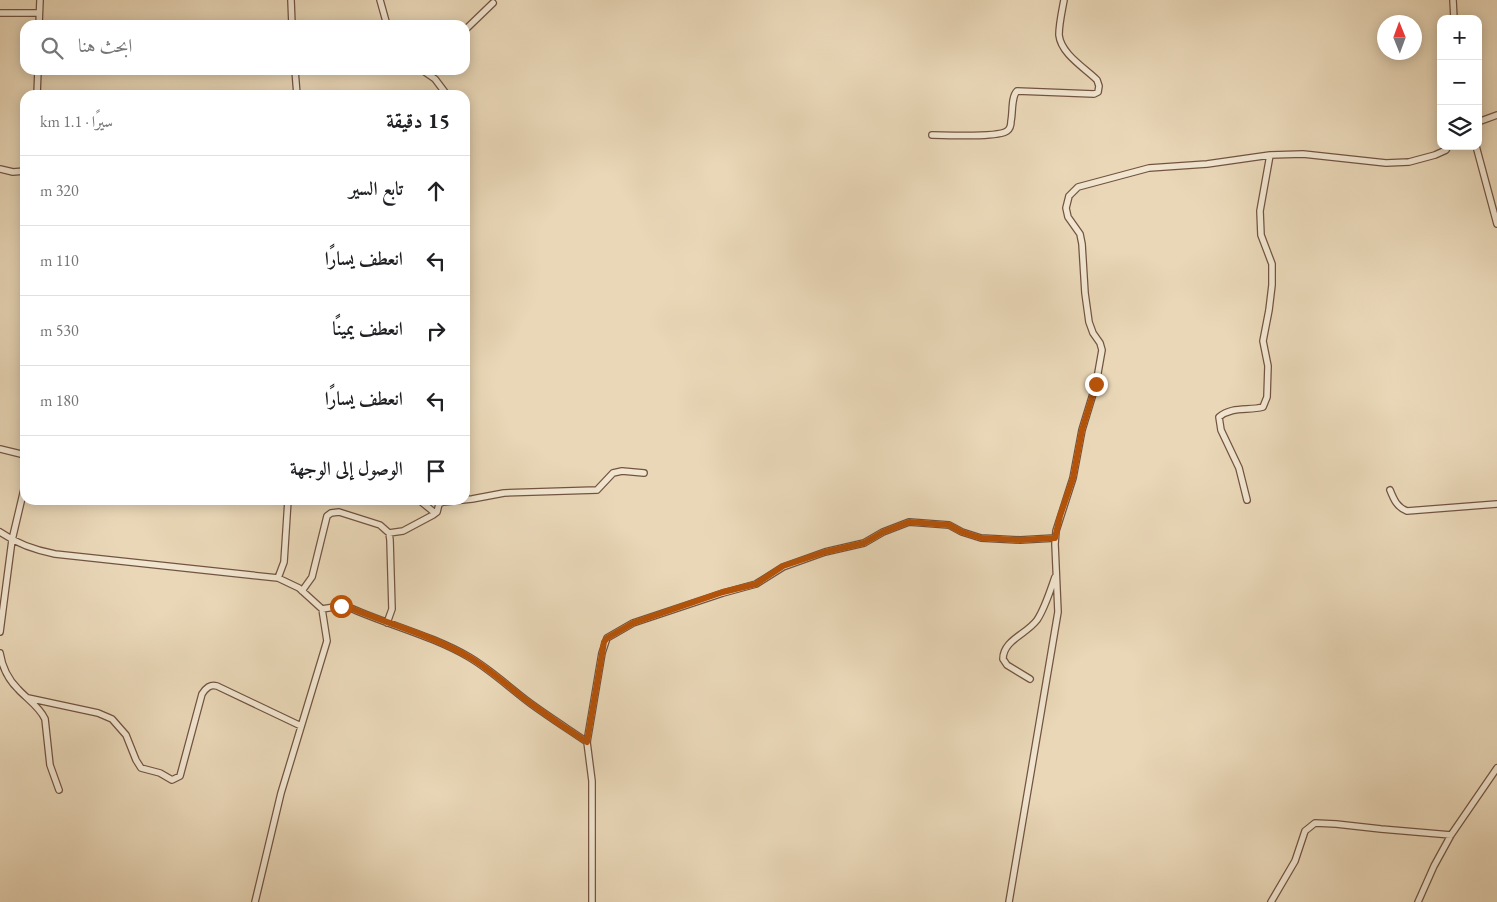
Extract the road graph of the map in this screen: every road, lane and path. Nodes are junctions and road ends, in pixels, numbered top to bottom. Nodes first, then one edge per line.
1 (40, 0) edge
2 (291, 0) edge
3 (380, 0) edge
4 (1064, 0) edge
5 (1453, 0) edge
6 (493, 3) dead end
7 (0, 13) edge
8 (39, 14) junction
9 (1454, 15) edge
10 (39, 20) edge
11 (292, 20) edge
12 (386, 20) edge
13 (470, 25) edge
14 (38, 75) edge
15 (295, 75) edge
16 (429, 75) edge
17 (37, 90) edge
18 (297, 90) edge
19 (443, 90) edge
20 (1497, 116) edge
21 (1482, 121) edge
22 (932, 134) dead end
23 (1443, 150) edge
24 (1477, 150) edge
25 (1270, 155) junction
26 (0, 169) edge
27 (20, 171) edge
28 (1497, 224) edge
29 (0, 449) edge
30 (20, 454) edge
31 (644, 473) dead end
32 (1390, 490) dead end
33 (470, 499) edge
34 (1247, 500) dead end
35 (1497, 504) edge
36 (20, 505) edge
37 (288, 505) edge
38 (425, 505) edge
39 (439, 505) edge
40 (435, 513) junction
41 (0, 532) edge
42 (389, 533) junction
43 (1055, 538) junction
44 (12, 540) junction
45 (1056, 575) junction
46 (0, 576) edge
47 (7, 578) junction
48 (278, 578) junction
49 (302, 591) junction
50 (322, 609) junction
51 (387, 623) junction
52 (0, 632) edge
53 (0, 653) edge
54 (1030, 679) dead end
55 (28, 698) junction
56 (300, 726) junction
57 (587, 742) junction
58 (1497, 768) edge
59 (59, 790) dead end
60 (1451, 835) junction
61 (255, 902) edge
62 (592, 902) edge
63 (1009, 902) edge
64 (1271, 902) edge
65 (1418, 902) edge

1 - 8 street
2 - 11 street
3 - 12 street
4 - 22 street
5 - 9 street
6 - 13 street
7 - 8 street
8 - 10 street
14 - 17 street
15 - 18 street
16 - 19 street
20 - 21 street
23 - 25 street
24 - 28 street
25 - 34 street
25 - 43 street
26 - 27 street
29 - 30 street
31 - 33 street
32 - 35 street
36 - 44 street
37 - 48 street
38 - 40 street
39 - 40 street
40 - 42 street
41 - 44 street
42 - 49 street
42 - 51 street
43 - 45 street
43 - 57 street
44 - 47 street
44 - 48 street
45 - 54 street
45 - 63 street
46 - 47 street
47 - 52 street
48 - 49 street
49 - 50 street
50 - 51 street
50 - 56 street
51 - 57 street
53 - 55 street
55 - 56 street
55 - 59 street
56 - 61 street
57 - 62 street
58 - 60 street
60 - 64 street
60 - 65 street

